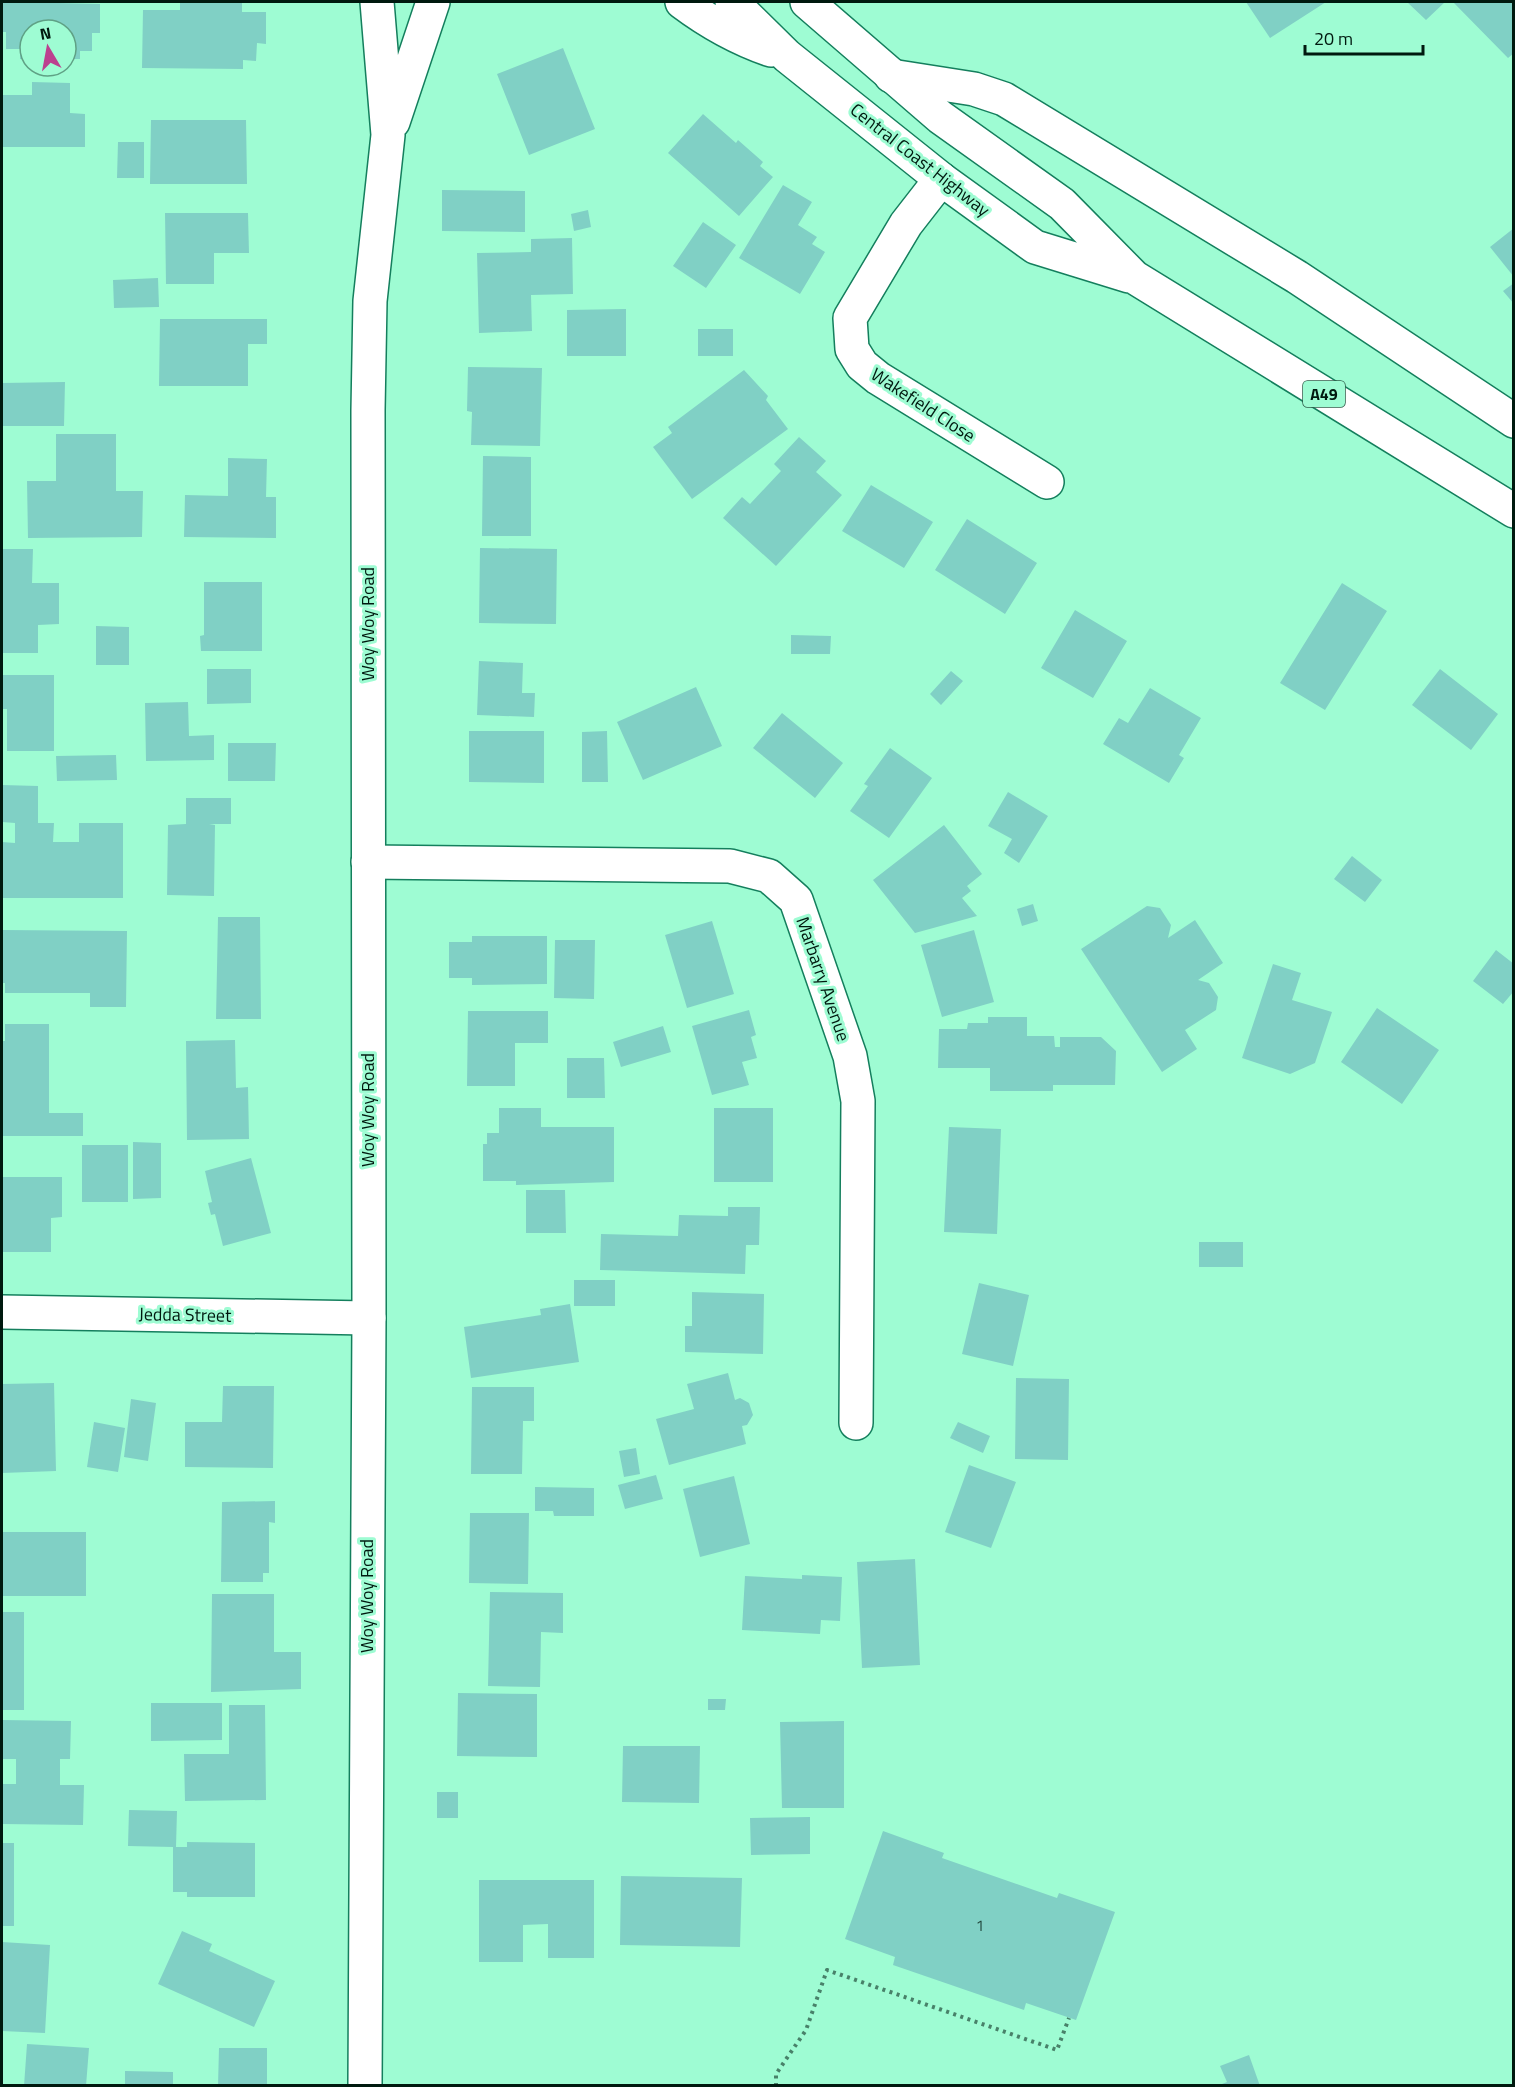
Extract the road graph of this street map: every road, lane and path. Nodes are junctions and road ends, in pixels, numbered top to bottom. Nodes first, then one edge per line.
1 (377, 2) edge
2 (433, 2) edge
3 (682, 2) edge
4 (732, 2) edge
5 (807, 2) edge
6 (787, 56) junction
7 (891, 76) junction
8 (388, 135) junction
9 (941, 179) junction
10 (1134, 277) junction
11 (1514, 421) edge
12 (1047, 482) dead end
13 (1514, 511) edge
14 (368, 862) junction
15 (2, 1312) edge
16 (369, 1318) junction
17 (856, 1423) dead end
18 (1069, 2018) dead end
19 (365, 2085) edge
20 (776, 2085) edge

1 - 8 main road, Woy Woy Road
2 - 8 main road, Woy Woy Road
3 - 6 main road
4 - 6 main road, Central Coast Highway / A49
5 - 7 main road, Central Coast Highway / A49
6 - 9 main road, Central Coast Highway / A49
7 - 10 main road, Central Coast Highway / A49
7 - 11 main road
8 - 14 main road, Woy Woy Road
9 - 10 main road, Central Coast Highway / A49
9 - 12 main road, Wakefield Close
10 - 13 main road, Central Coast Highway / A49
14 - 16 main road, Woy Woy Road
14 - 17 main road, Marbarry Avenue
15 - 16 main road, Jedda Street
16 - 19 main road, Woy Woy Road
18 - 20 path

